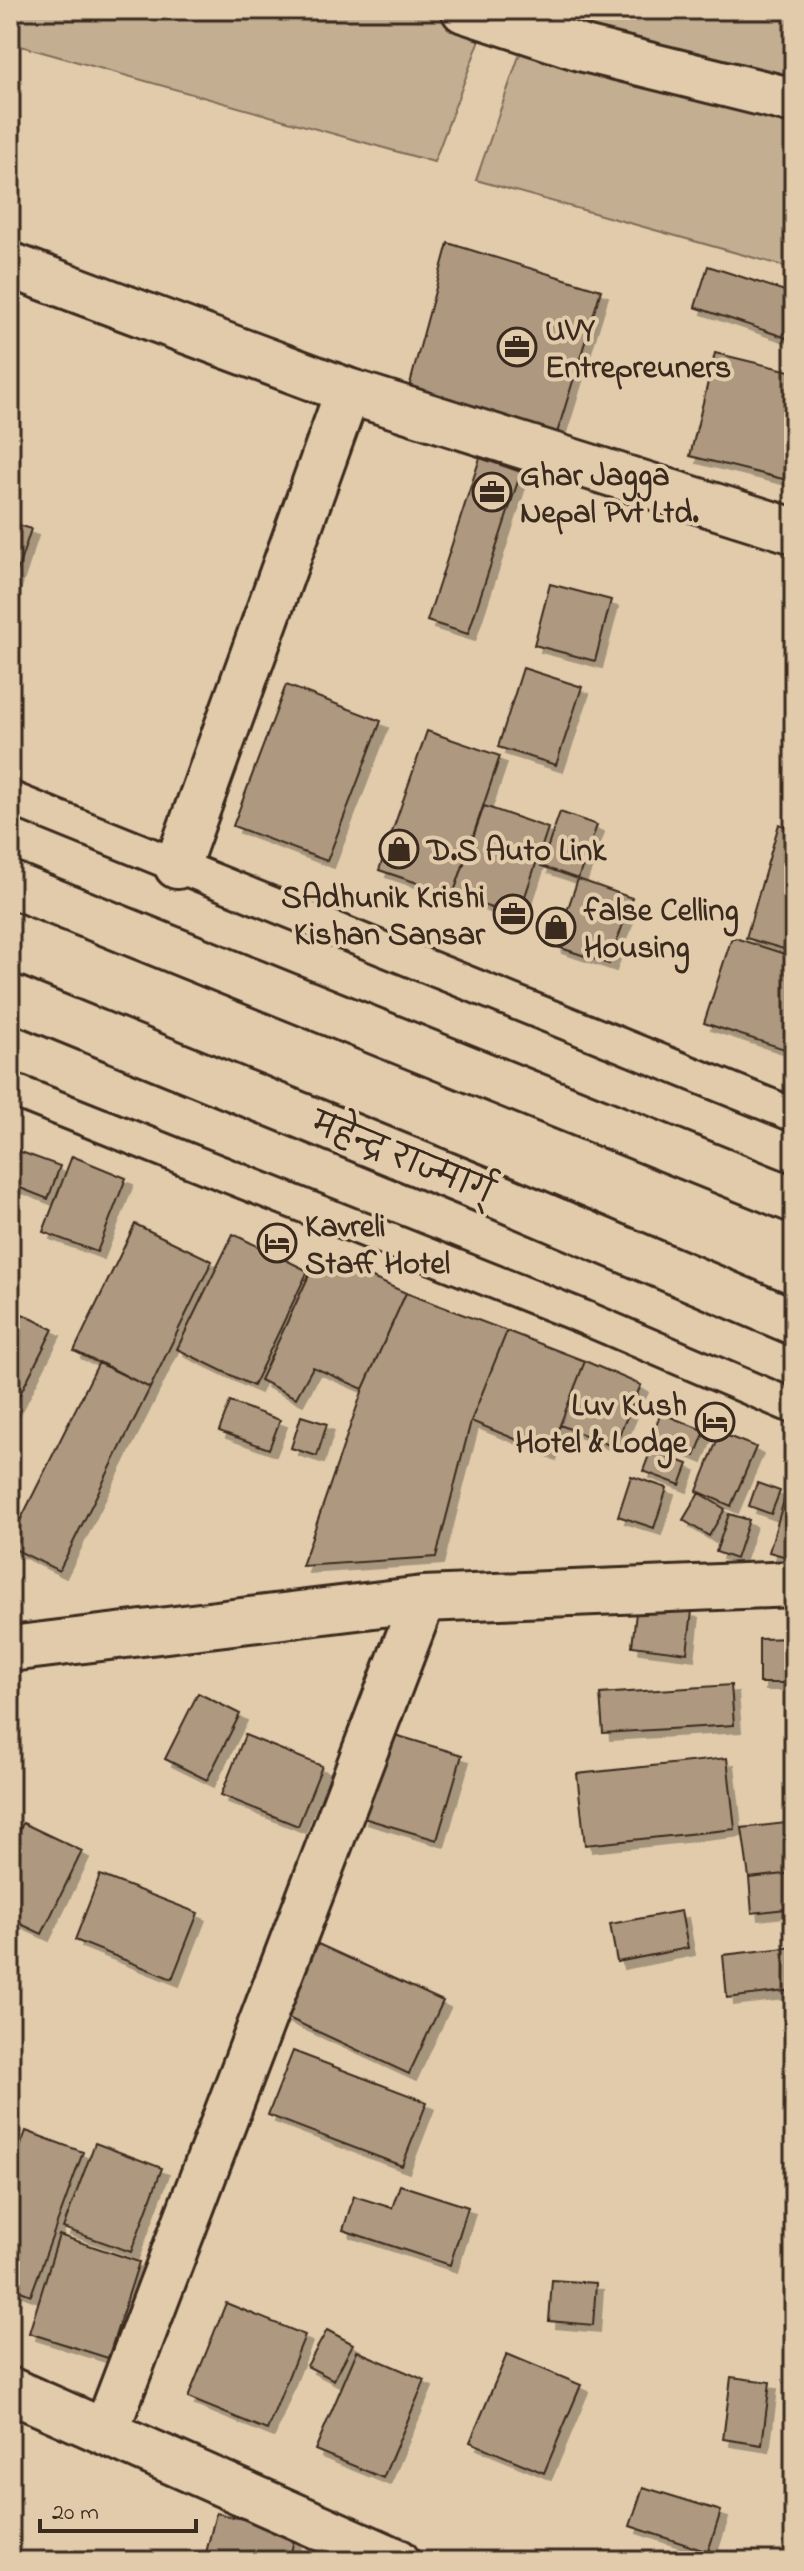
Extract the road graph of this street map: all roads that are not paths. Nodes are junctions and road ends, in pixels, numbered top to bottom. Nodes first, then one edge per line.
1 (464, 10) edge
2 (794, 101) edge
3 (10, 265) edge
4 (348, 391) junction
5 (794, 531) edge
6 (10, 798) edge
7 (177, 866) junction
8 (10, 884) edge
9 (10, 997) edge
10 (10, 1089) edge
11 (794, 1115) edge
12 (794, 1200) edge
13 (794, 1322) edge
14 (794, 1407) edge
15 (794, 1584) edge
16 (423, 1599) junction
17 (10, 1649) edge
18 (10, 2390) edge
19 (106, 2431) junction
20 (397, 2561) edge

1 - 2 main road
3 - 4 main road
4 - 5 main road
4 - 7 main road
6 - 7 lane
7 - 11 lane
8 - 12 main road
9 - 13 main road, महेन्द्र राज्मार्ग्
10 - 14 lane
15 - 16 main road
16 - 17 main road
16 - 19 main road
18 - 19 main road
19 - 20 main road

